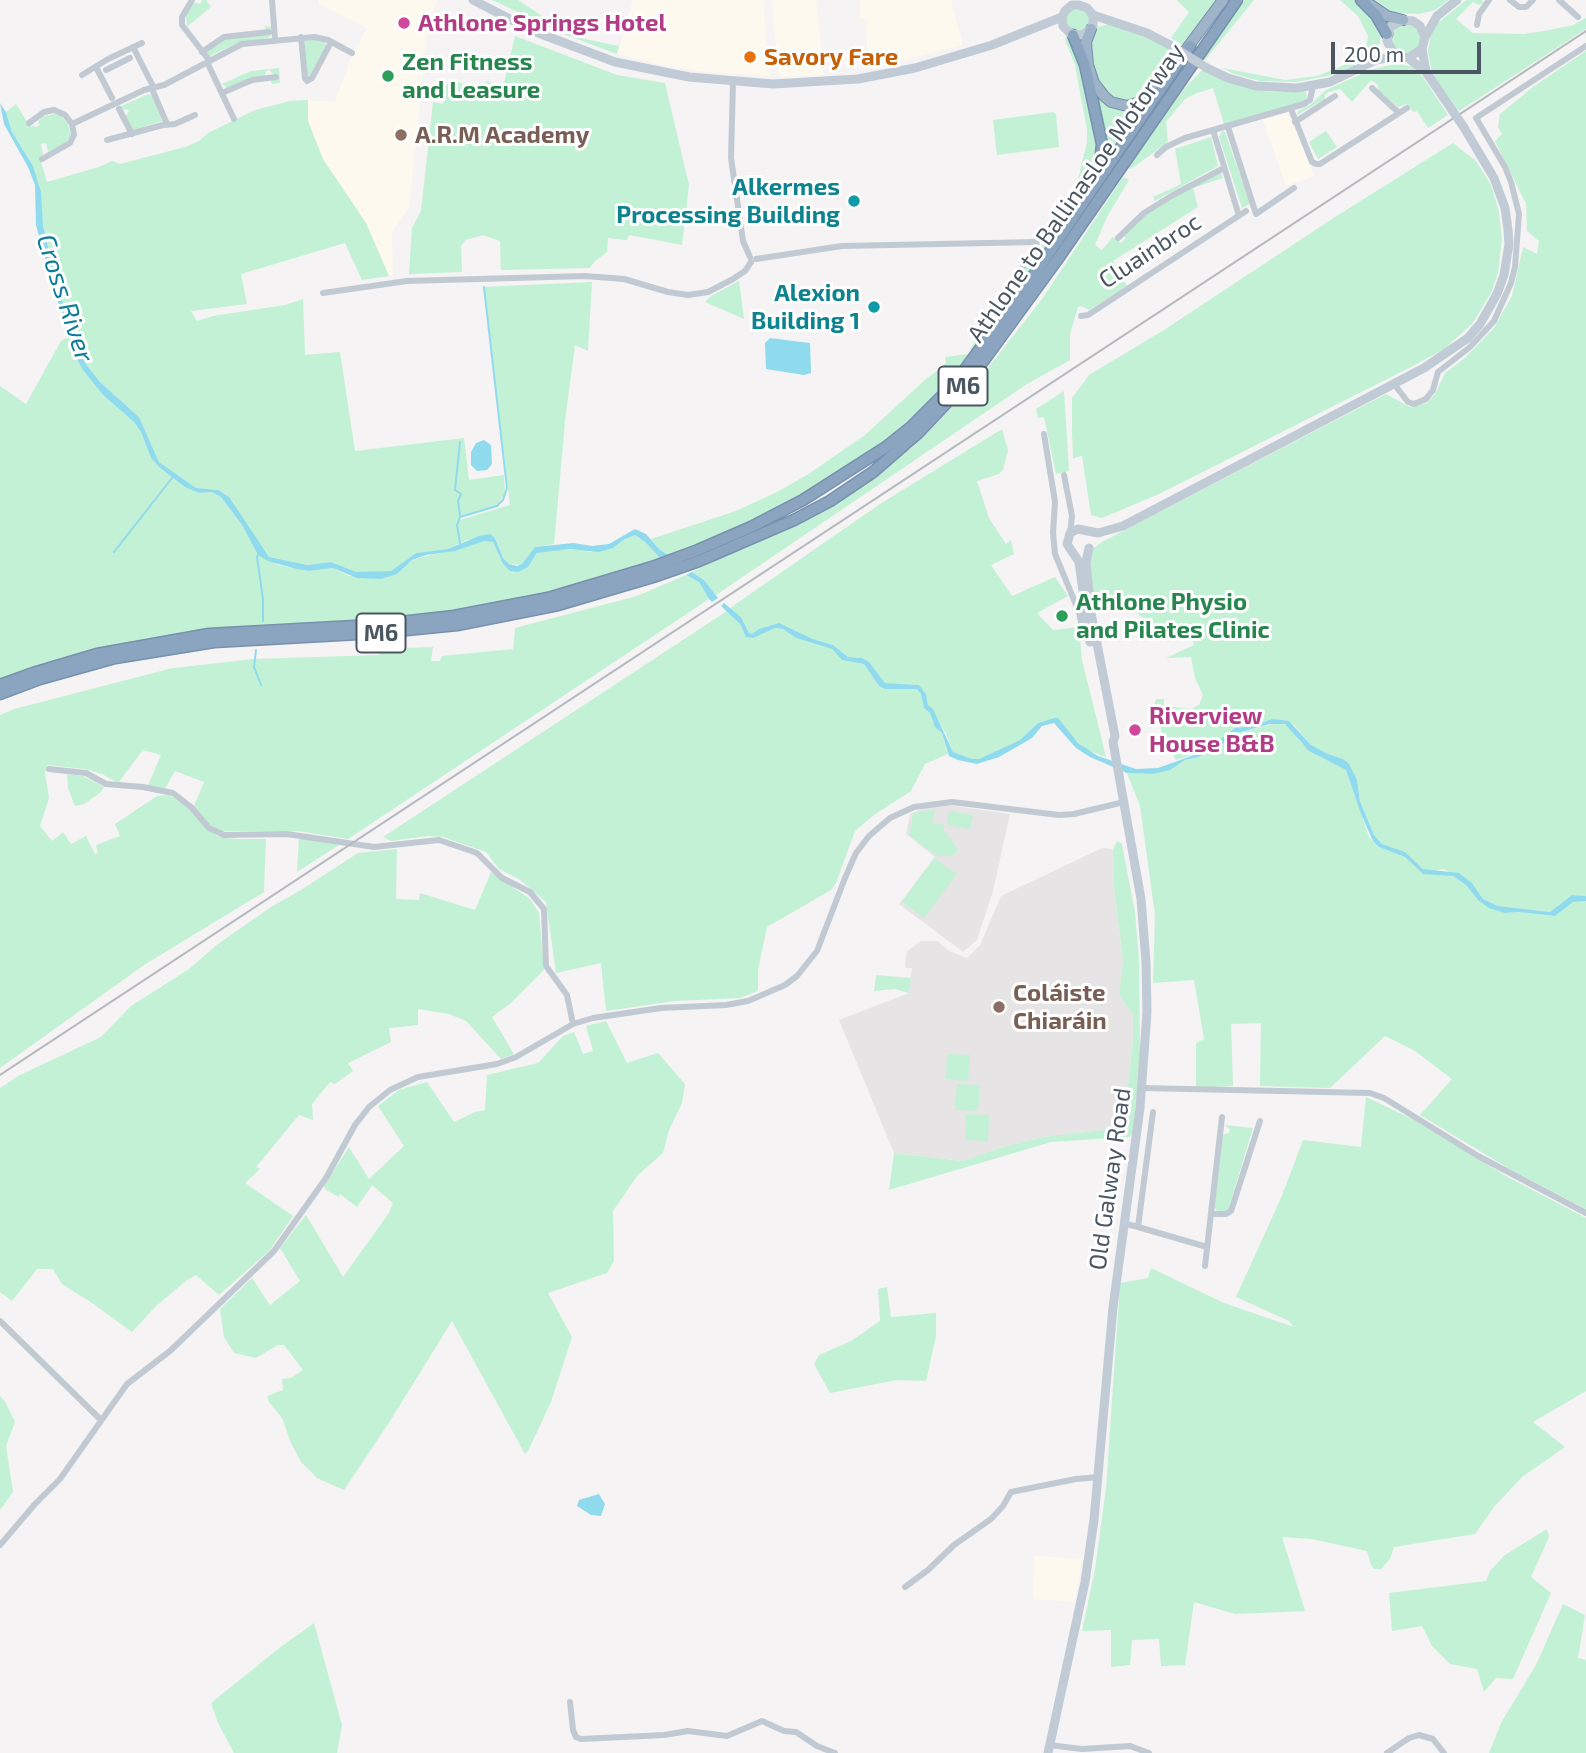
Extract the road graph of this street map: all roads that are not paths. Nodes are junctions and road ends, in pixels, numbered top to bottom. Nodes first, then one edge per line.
1 (192, 0) edge
2 (272, 0) edge
3 (473, 0) edge
4 (1223, 0) edge
5 (1237, 0) edge
6 (1363, 0) edge
7 (1457, 0) edge
8 (1489, 0) edge
9 (1510, 0) edge
10 (1533, 0) edge
11 (1559, 0) edge
12 (1474, 5) dead end
13 (1481, 10) junction
14 (1093, 15) junction
15 (1437, 16) junction
16 (1062, 17) junction
17 (1578, 17) dead end
18 (1408, 21) junction
19 (1114, 22) junction
20 (1477, 25) dead end
21 (1040, 27) junction
22 (1092, 27) junction
23 (269, 32) dead end
24 (1070, 33) junction
25 (301, 37) junction
26 (1425, 37) junction
27 (275, 39) junction
28 (1387, 39) junction
29 (331, 41) junction
30 (142, 43) dead end
31 (1190, 46) junction
32 (1586, 46) edge
33 (133, 47) junction
34 (1422, 49) junction
35 (202, 52) junction
36 (352, 53) dead end
37 (113, 56) junction
38 (1397, 56) junction
39 (131, 58) dead end
40 (1408, 58) junction
41 (1376, 60) junction
42 (208, 61) junction
43 (118, 65) junction
44 (96, 67) junction
45 (106, 71) dead end
46 (1426, 72) junction
47 (82, 75) dead end
48 (276, 77) dead end
49 (307, 81) junction
50 (733, 82) junction
51 (1313, 86) junction
52 (153, 88) junction
53 (1372, 88) dead end
54 (305, 90) dead end
55 (222, 93) junction
56 (1335, 96) dead end
57 (111, 98) dead end
58 (1407, 108) dead end
59 (119, 109) dead end
60 (1291, 109) junction
61 (1399, 113) junction
62 (195, 115) dead end
63 (234, 119) dead end
64 (1295, 121) junction
65 (29, 122) dead end
66 (72, 124) junction
67 (167, 124) junction
68 (1228, 127) junction
69 (1213, 130) junction
70 (132, 135) junction
71 (107, 140) dead end
72 (1157, 155) dead end
73 (42, 159) dead end
74 (1224, 168) junction
75 (1294, 188) dead end
76 (1082, 205) junction
77 (1246, 211) dead end
78 (1239, 216) junction
79 (1118, 238) dead end
80 (752, 259) junction
81 (323, 293) dead end
82 (1003, 297) dead end
83 (1081, 316) dead end
84 (1394, 384) junction
85 (1044, 434) dead end
86 (1053, 483) junction
87 (1072, 516) junction
88 (1085, 531) junction
89 (1109, 532) junction
90 (1070, 533) junction
91 (1090, 547) junction
92 (1074, 552) junction
93 (1089, 638) junction
94 (0, 685) edge
95 (0, 694) edge
96 (1113, 742) junction
97 (49, 769) dead end
98 (1125, 802) junction
99 (573, 1024) junction
100 (1142, 1087) junction
101 (1153, 1112) dead end
102 (1222, 1117) dead end
103 (1260, 1121) dead end
104 (1220, 1129) junction
105 (1231, 1130) dead end
106 (1586, 1213) edge
107 (1211, 1214) junction
108 (1123, 1223) junction
109 (1138, 1227) junction
110 (1207, 1247) junction
111 (1205, 1266) dead end
112 (0, 1321) edge
113 (101, 1420) junction
114 (1099, 1477) junction
115 (0, 1545) edge
116 (905, 1587) dead end
117 (570, 1702) dead end
118 (1048, 1749) edge
119 (835, 1753) edge
120 (1149, 1753) edge
121 (1387, 1753) edge
122 (1444, 1753) edge

1 - 35 street
2 - 27 street
3 - 50 main road
4 - 31 highway
5 - 95 highway, Athlone to Ballinasloe Motorway / M6
6 - 18 highway
6 - 28 highway
7 - 15 main road
8 - 13 street
9 - 10 street
11 - 17 street
12 - 13 street
13 - 20 street
14 - 16 main road
14 - 19 main road
14 - 22 main road
15 - 18 main road
15 - 26 main road
16 - 21 main road
16 - 24 main road
18 - 26 main road
18 - 28 main road
19 - 22 main road
19 - 51 main road, bridge
21 - 24 main road
21 - 50 main road
22 - 24 main road
22 - 31 highway
23 - 35 street
24 - 76 highway
25 - 27 street
25 - 29 street
25 - 49 street
26 - 34 main road
27 - 42 street
28 - 38 main road
28 - 41 main road
29 - 36 street
29 - 49 street
30 - 33 street
31 - 76 highway, Athlone to Ballinasloe Motorway / M6
32 - 84 street
33 - 37 street
33 - 52 street
34 - 40 main road
34 - 46 main road
35 - 42 street
37 - 43 street
37 - 44 street
38 - 40 main road
38 - 41 main road
39 - 43 street
40 - 46 main road
41 - 51 main road
42 - 52 street
42 - 55 street
43 - 45 street
44 - 47 street
44 - 57 street
46 - 84 main road, bridge
48 - 55 street
49 - 54 street
50 - 80 street
51 - 60 street
52 - 66 street
52 - 67 street
53 - 61 street
55 - 63 street
56 - 64 street
58 - 61 street
59 - 70 street
60 - 64 street
60 - 68 street
61 - 64 street
62 - 67 street
65 - 66 street
66 - 73 street
67 - 70 street
68 - 69 street
68 - 75 street
69 - 72 street
69 - 74 street, Cluainbroc
70 - 71 street
74 - 78 street, Cluainbroc
74 - 79 street, Cluainbroc
76 - 94 highway, Athlone to Ballinasloe Motorway / M6
77 - 78 street, Cluainbroc
78 - 83 street, Cluainbroc
80 - 81 street
80 - 82 street
84 - 89 main road
85 - 86 street
86 - 87 street
86 - 93 street
87 - 88 street
87 - 90 street
88 - 89 main road
88 - 90 main road
88 - 91 main road
89 - 91 main road
90 - 92 main road
91 - 92 main road
91 - 96 main road
92 - 93 main road
93 - 96 main road
96 - 98 main road, Old Galway Road
97 - 99 street
98 - 99 street
98 - 100 main road, Old Galway Road
99 - 113 street
100 - 106 street
100 - 108 main road, Old Galway Road
101 - 109 street
102 - 104 street
103 - 107 street
104 - 105 street
104 - 107 street
107 - 110 street
108 - 109 street
108 - 114 main road, Old Galway Road
109 - 110 street
110 - 111 street
112 - 113 street
113 - 115 street
114 - 116 street
114 - 118 main road, Old Galway Road
117 - 119 street
118 - 120 street
121 - 122 street

